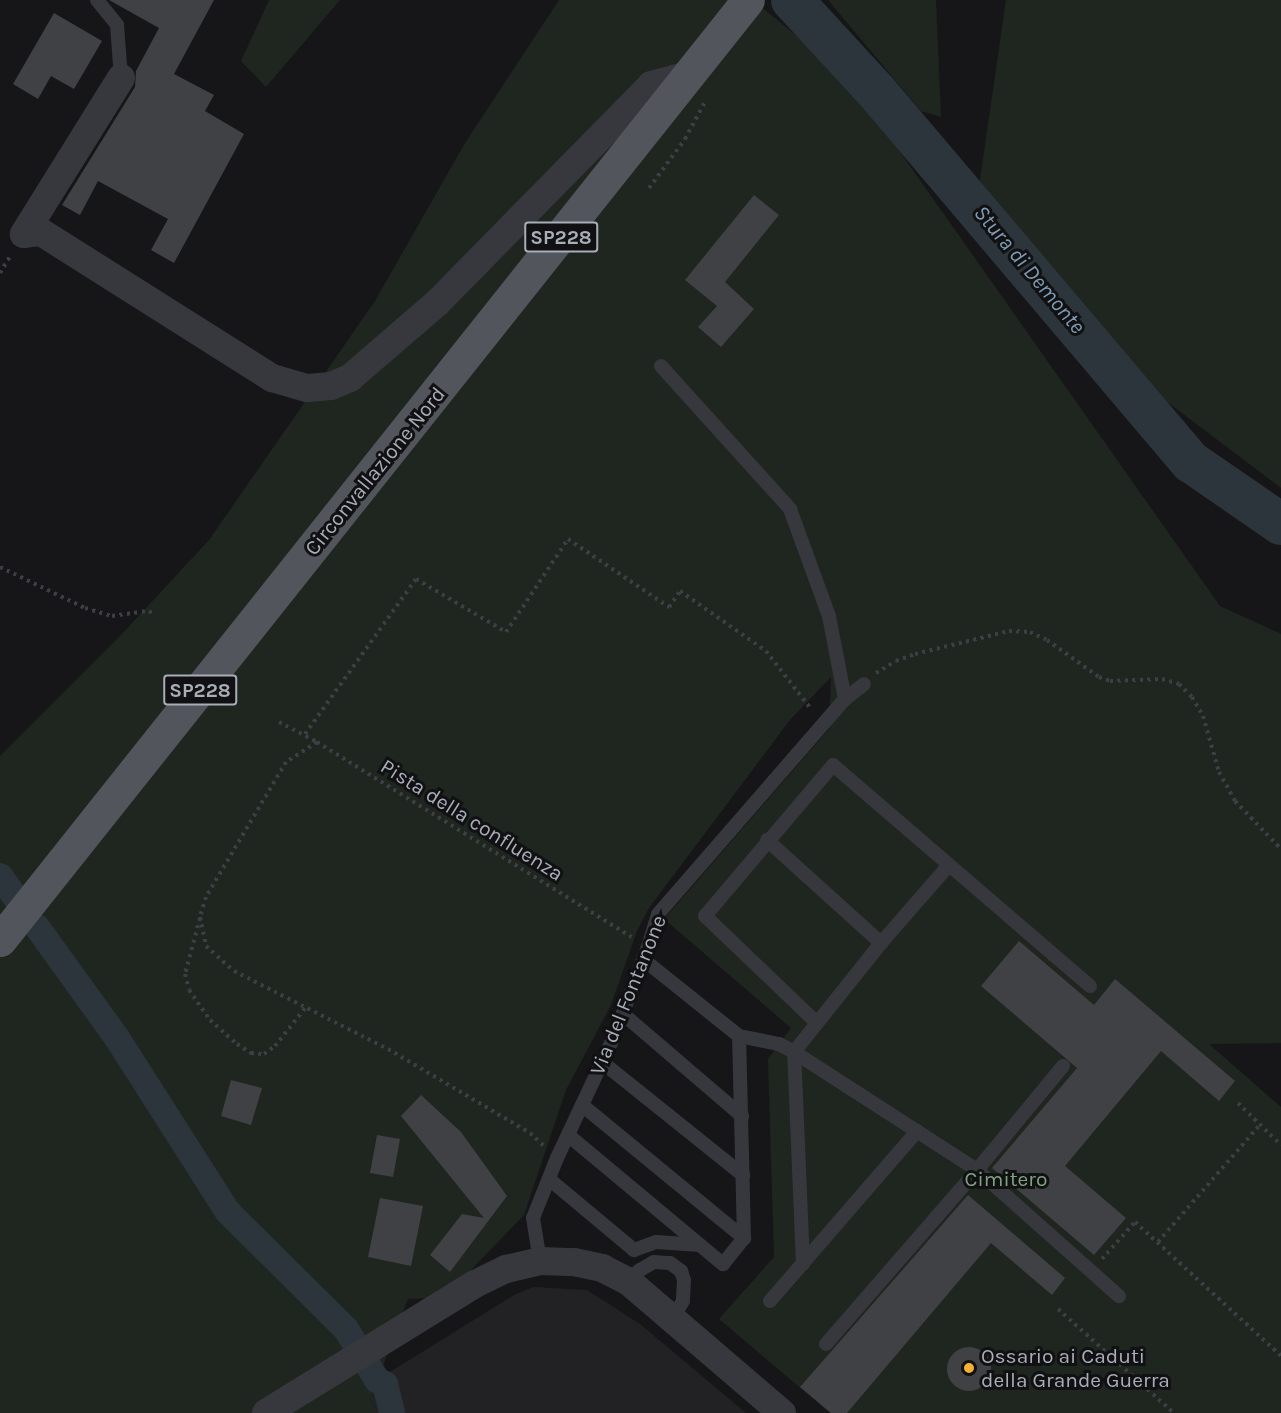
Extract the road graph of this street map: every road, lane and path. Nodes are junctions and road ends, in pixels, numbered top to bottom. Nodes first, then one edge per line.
1 (97, 0) edge
2 (748, 0) edge
3 (688, 75) junction
4 (121, 78) joint
5 (685, 139) dead end
6 (649, 188) dead end
7 (661, 366) dead end
8 (0, 567) edge
9 (153, 614) dead end
10 (864, 684) joint
11 (845, 699) junction
12 (279, 722) dead end
13 (824, 724) junction
14 (304, 734) junction
15 (317, 742) junction
16 (767, 840) junction
17 (1281, 849) edge
18 (949, 866) junction
19 (200, 917) junction
20 (0, 940) edge
21 (881, 943) junction
22 (646, 953) junction
23 (1090, 986) dead end
24 (306, 1007) junction
25 (623, 1014) junction
26 (817, 1023) junction
27 (739, 1035) junction
28 (794, 1052) junction
29 (602, 1062) junction
30 (1063, 1066) dead end
31 (1238, 1103) dead end
32 (582, 1105) junction
33 (742, 1116) junction
34 (1259, 1126) junction
35 (917, 1131) junction
36 (568, 1135) junction
37 (1281, 1145) edge
38 (557, 1158) junction
39 (977, 1170) junction
40 (743, 1175) junction
41 (549, 1179) junction
42 (744, 1238) junction
43 (1158, 1242) junction
44 (700, 1245) junction
45 (540, 1261) junction
46 (803, 1264) junction
47 (1091, 1271) junction
48 (628, 1281) junction
49 (1119, 1296) dead end
50 (770, 1301) dead end
51 (1058, 1309) dead end
52 (672, 1319) junction
53 (826, 1344) dead end
54 (1281, 1356) edge
55 (266, 1413) edge
56 (782, 1413) edge
57 (1174, 1413) edge

1 - 4 lane
2 - 3 main road, Circonvallazione Nord / SP228
3 - 4 street
3 - 20 main road, Circonvallazione Nord / SP228
5 - 6 path
7 - 11 lane
8 - 9 path
10 - 11 lane, Via del Fontanone
10 - 17 path
11 - 13 lane, Via del Fontanone
12 - 14 path, Pista della confluenza
13 - 14 path
13 - 22 lane, Via del Fontanone
14 - 15 path, Pista della confluenza
15 - 19 path
15 - 22 path, Pista della confluenza
16 - 18 lane
16 - 21 lane
16 - 26 lane
18 - 21 lane
18 - 23 lane
19 - 24 path
19 - 24 path
21 - 26 lane
22 - 25 lane, Via del Fontanone
22 - 27 lane
24 - 38 path
25 - 29 lane, Via del Fontanone
25 - 33 lane
26 - 28 lane
27 - 28 lane
27 - 33 lane
28 - 35 lane
28 - 46 lane
29 - 32 lane, Via del Fontanone
29 - 40 lane
30 - 39 lane
31 - 34 path
32 - 36 lane, Via del Fontanone
32 - 42 lane
33 - 40 lane
34 - 37 path
34 - 43 path
35 - 39 lane
35 - 46 lane
36 - 38 lane, Via del Fontanone
36 - 44 lane
38 - 41 lane, Via del Fontanone
39 - 47 lane
39 - 53 lane
40 - 42 lane
41 - 44 lane
41 - 45 lane, Via del Fontanone
42 - 44 lane
43 - 47 path
43 - 54 path
45 - 48 street
45 - 55 street
46 - 50 lane
47 - 49 lane
48 - 52 street
48 - 52 lane
51 - 57 path
52 - 56 street

